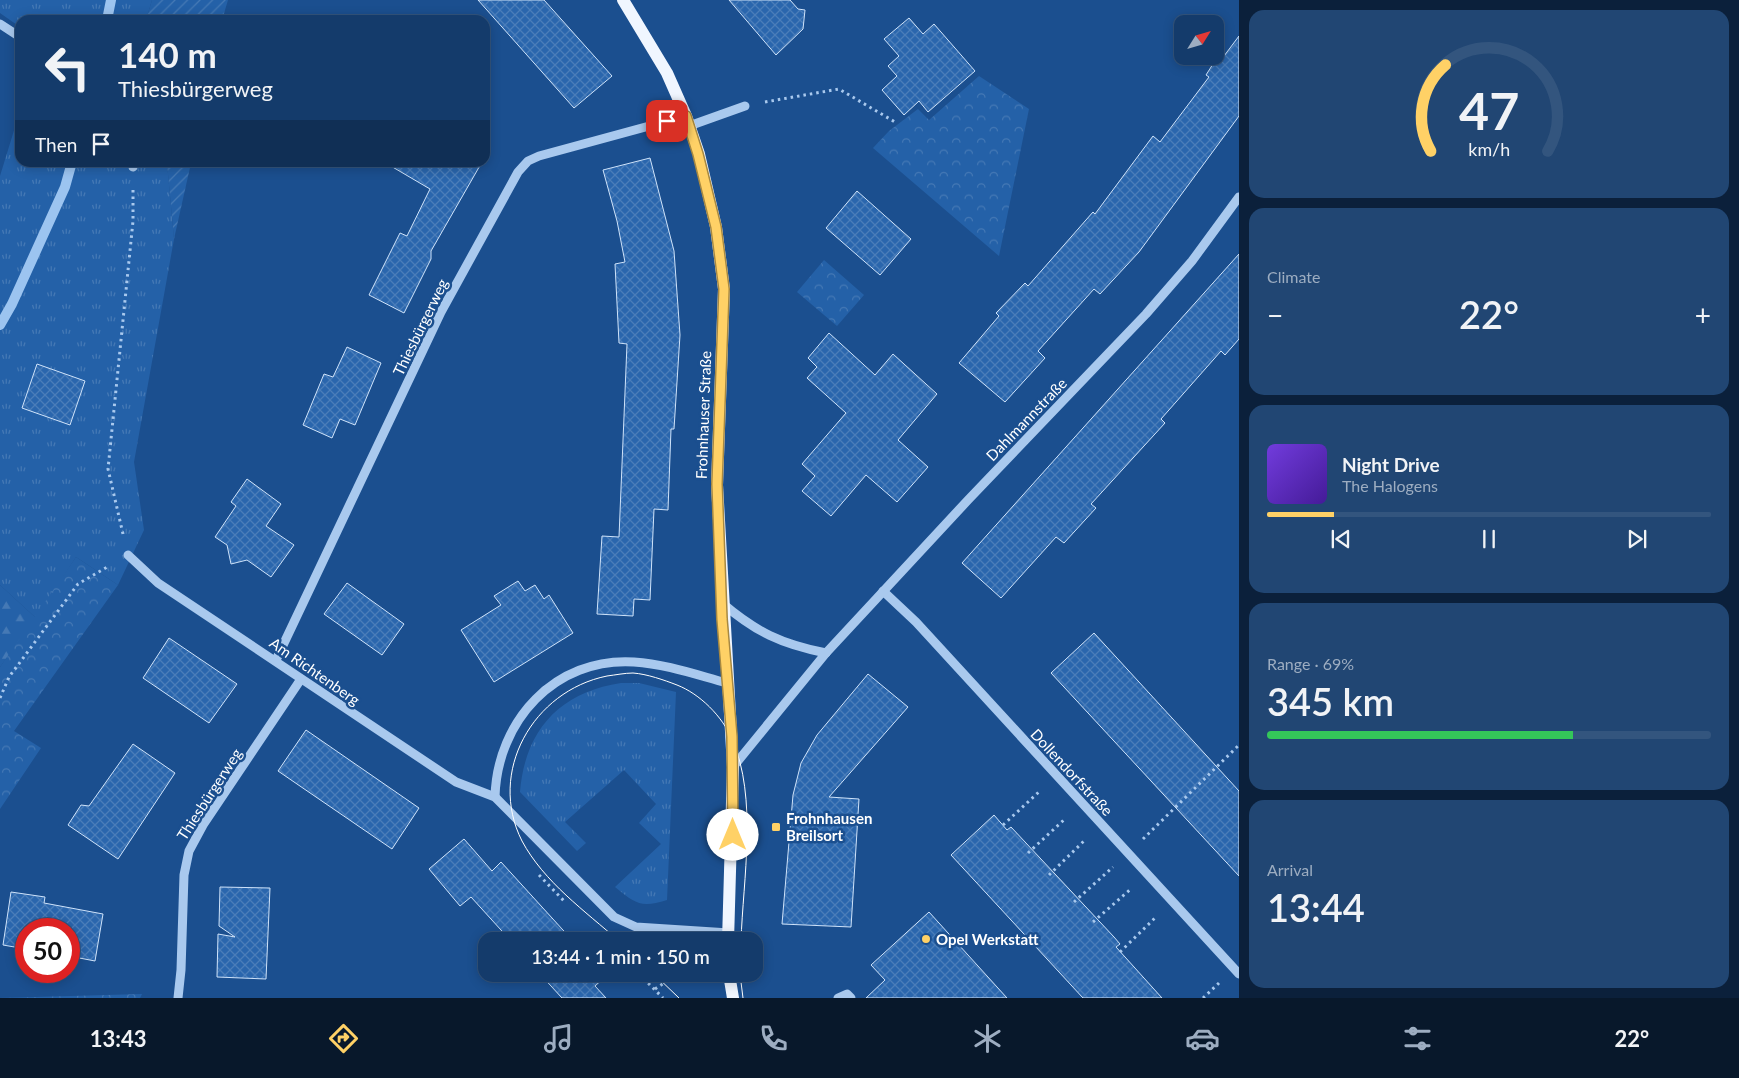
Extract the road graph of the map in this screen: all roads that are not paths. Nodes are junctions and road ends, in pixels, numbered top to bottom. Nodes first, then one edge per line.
1 (623, 0) edge
2 (0, 24) edge
3 (15, 34) edge
4 (745, 106) road end
5 (687, 121) junction
6 (1239, 197) edge
7 (128, 555) road end
8 (884, 591) junction
9 (722, 602) junction
10 (826, 653) junction
11 (276, 660) junction
12 (301, 680) junction
13 (727, 683) junction
14 (733, 767) junction
15 (495, 797) junction
16 (687, 932) edge
17 (729, 932) edge
18 (1239, 974) edge
19 (730, 982) edge
20 (178, 998) edge
21 (733, 998) edge
22 (838, 998) edge
23 (851, 998) edge

1 - 5 main road, Frohnhauser Straße
2 - 3 street
4 - 5 street, Thiesbürgerweg
5 - 9 main road, Frohnhauser Straße
5 - 11 street, Thiesbürgerweg
6 - 8 street, Dahlmannstraße
7 - 11 street, Am Richtenberg
8 - 10 street, Dahlmannstraße
8 - 18 street, Dollendorfstraße
9 - 10 street
9 - 13 main road, Frohnhauser Straße
10 - 14 street, Dahlmannstraße
11 - 12 street, Am Richtenberg
12 - 15 street, Am Richtenberg
12 - 20 street, Thiesbürgerweg
13 - 14 main road, Frohnhauser Straße
13 - 15 street
14 - 17 main road, Frohnhauser Straße
15 - 16 street, Am Richtenberg
19 - 21 main road
22 - 23 street

